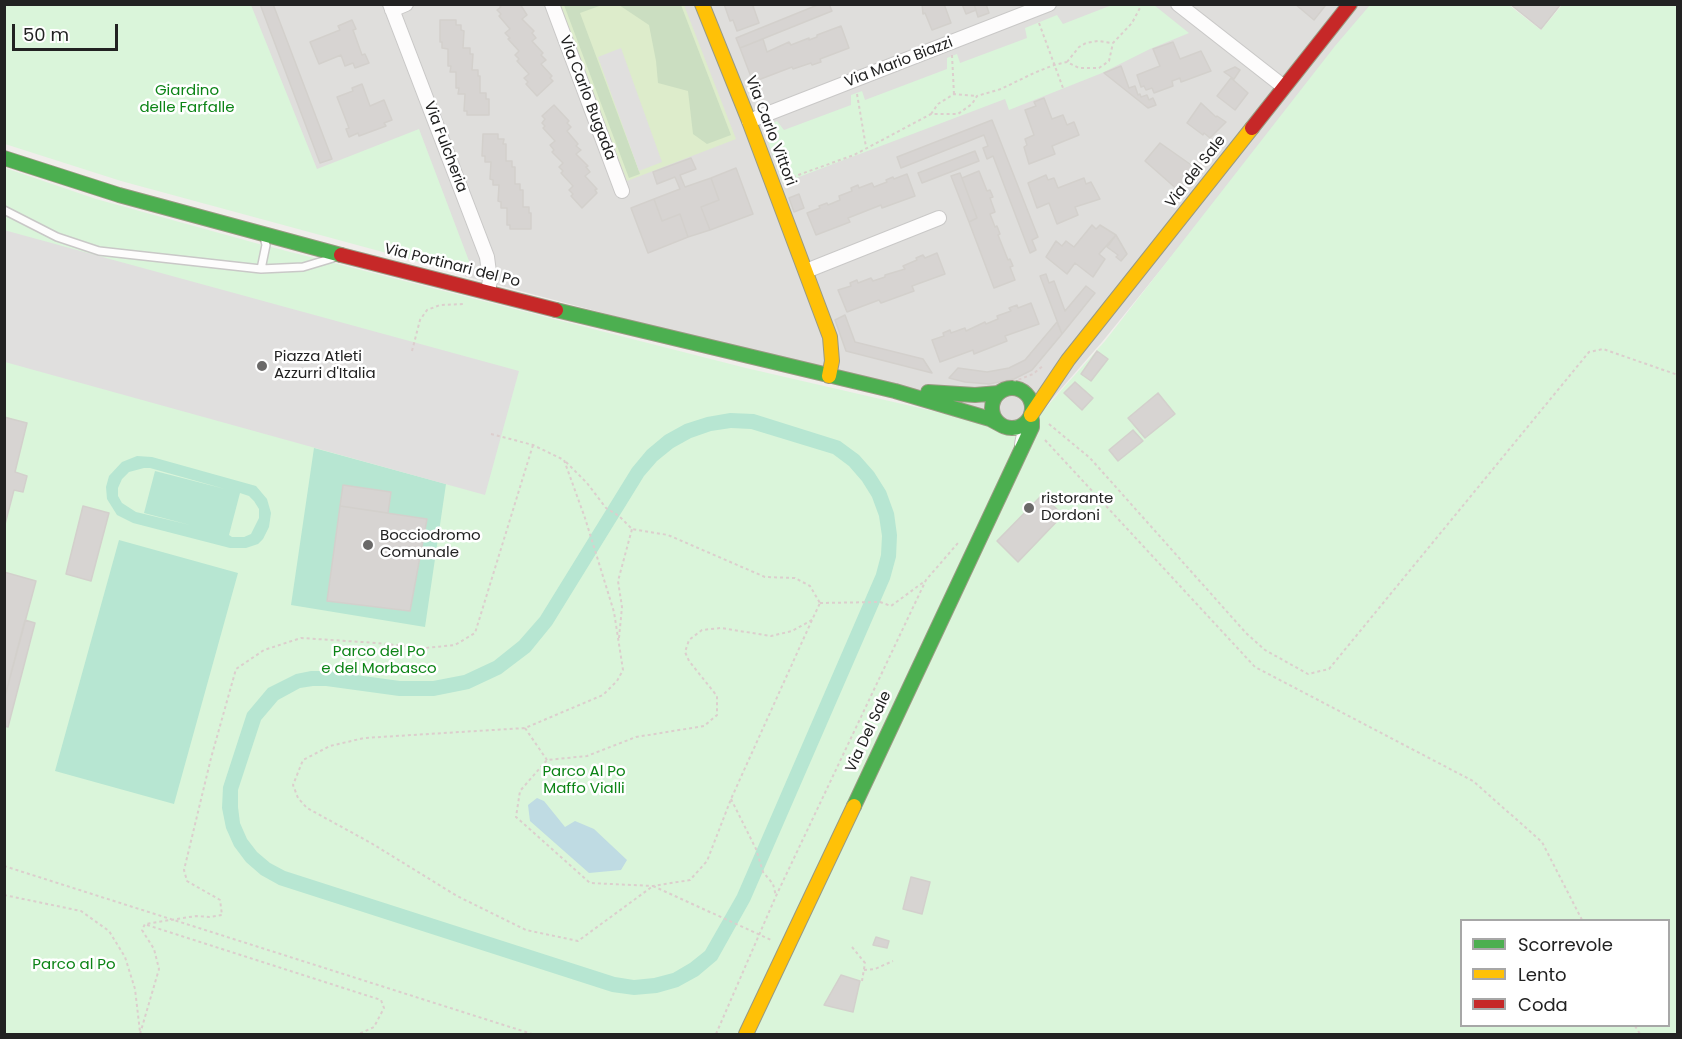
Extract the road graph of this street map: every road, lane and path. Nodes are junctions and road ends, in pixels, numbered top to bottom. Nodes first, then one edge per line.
1 (406, 4) edge
2 (552, 4) edge
3 (702, 4) edge
4 (1049, 4) edge
5 (1142, 4) edge
6 (1178, 4) edge
7 (1350, 4) edge
8 (391, 7) edge
9 (1034, 10) junction
10 (1113, 43) junction
11 (948, 44) junction
12 (1067, 62) junction
13 (1054, 65) junction
14 (852, 81) junction
15 (1284, 87) junction
16 (1063, 88) dead end
17 (954, 94) junction
18 (977, 96) junction
19 (931, 114) junction
20 (749, 121) junction
21 (866, 147) junction
22 (4, 158) edge
23 (773, 184) junction
24 (622, 191) dead end
25 (4, 210) edge
26 (939, 218) dead end
27 (264, 235) junction
28 (342, 255) junction
29 (261, 270) junction
30 (806, 271) junction
31 (488, 292) junction
32 (467, 304) dead end
33 (412, 351) dead end
34 (1068, 360) junction
35 (1045, 364) dead end
36 (1677, 375) edge
37 (830, 376) junction
38 (1008, 388) junction
39 (895, 391) junction
40 (1031, 419) junction
41 (1009, 427) junction
42 (491, 434) dead end
43 (533, 445) junction
44 (1022, 445) junction
45 (564, 460) junction
46 (632, 529) junction
47 (962, 537) dead end
48 (926, 580) junction
49 (820, 603) junction
50 (812, 620) junction
51 (619, 644) junction
52 (525, 728) junction
53 (547, 760) junction
54 (731, 799) junction
55 (4, 866) edge
56 (653, 886) junction
57 (4, 895) edge
58 (776, 896) junction
59 (1581, 919) edge
60 (171, 920) junction
61 (145, 924) junction
62 (761, 934) junction
63 (852, 947) dead end
64 (893, 961) dead end
65 (864, 970) junction
66 (862, 981) dead end
67 (140, 1035) edge
68 (359, 1035) edge
69 (532, 1035) edge
70 (716, 1035) edge
71 (746, 1035) edge

1 - 8 street
2 - 24 street, Via Carlo Bugada
3 - 20 street, Via Carlo Vittori
4 - 9 street, Via Mario Biazzi
5 - 10 path
6 - 15 street
7 - 15 street, Via del Sale
8 - 31 street, Via Fulcheria
9 - 11 street, Via Mario Biazzi
9 - 13 path
10 - 12 path
10 - 12 path
11 - 14 street, Via Mario Biazzi
11 - 17 path
12 - 13 path
13 - 16 path
13 - 18 path
14 - 20 street, Via Mario Biazzi
14 - 21 path
15 - 34 street, Via del Sale
17 - 18 path
17 - 19 path
18 - 19 path
19 - 21 path
20 - 23 street, Via Carlo Vittori
21 - 23 path
22 - 27 street, Via Portinari del Po
23 - 30 street, Via Carlo Vittori
25 - 29 lane
26 - 30 street
27 - 28 street, Via Portinari del Po
27 - 29 lane
28 - 29 lane
28 - 31 street, Via Portinari del Po
30 - 37 street, Via Carlo Vittori
31 - 37 street, Via Portinari del Po
32 - 33 path
34 - 38 street, Via del Sale
34 - 40 street, Via del Sale
35 - 38 path
36 - 40 path
37 - 39 street, Via Portinari del Po
38 - 39 street, Via Portinari del Po
38 - 40 street
38 - 41 street
39 - 41 street, Via Portinari del Po
40 - 41 street, Via del Sale
40 - 44 street, Via del Sale
40 - 59 path
41 - 44 street
42 - 43 path
43 - 45 path
43 - 60 path
44 - 71 street, Via Del Sale
45 - 46 path
45 - 51 path
46 - 49 path
46 - 51 path
47 - 48 path
48 - 49 path
48 - 58 path
49 - 50 path
50 - 53 path
50 - 54 path
51 - 52 path
52 - 53 path
52 - 56 path
53 - 56 path
54 - 56 path
54 - 58 path
55 - 60 path
56 - 62 path
57 - 67 path
58 - 62 path
60 - 61 path
60 - 69 path
61 - 67 path
61 - 68 path
62 - 70 path
63 - 65 path
64 - 65 path
65 - 66 path

